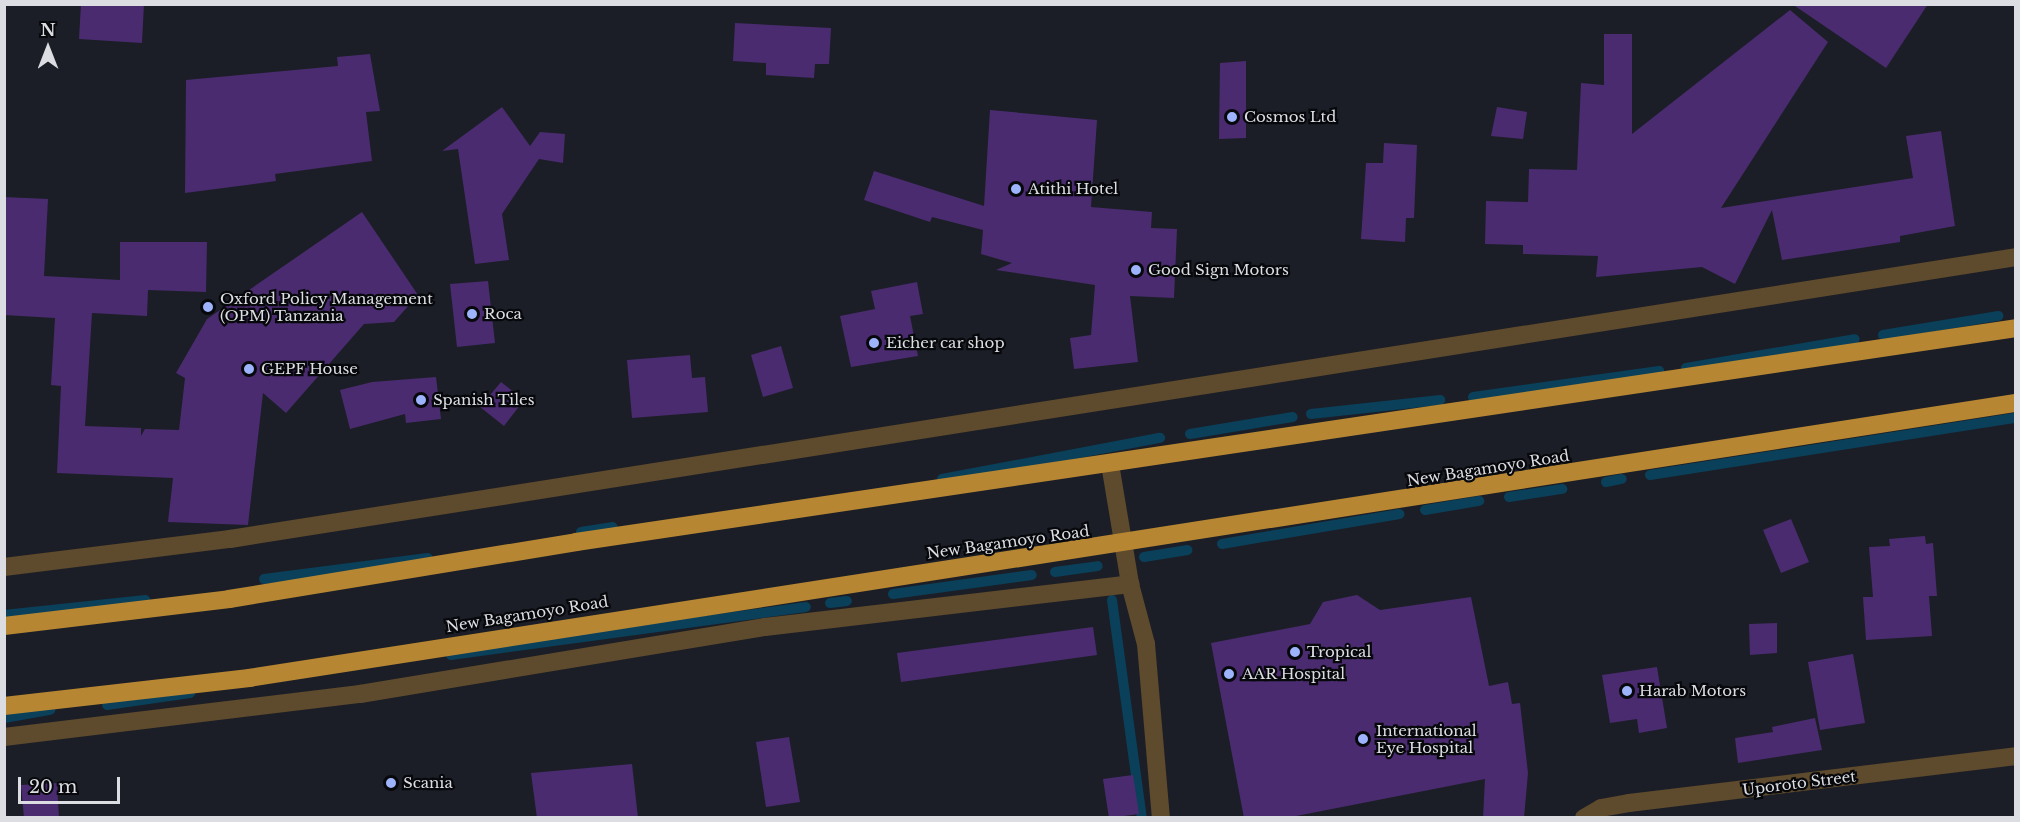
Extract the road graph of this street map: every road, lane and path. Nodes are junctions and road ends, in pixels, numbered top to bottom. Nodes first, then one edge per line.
1 (2016, 257) edge
2 (2016, 328) edge
3 (2016, 404) edge
4 (1110, 464) junction
5 (1123, 544) junction
6 (4, 567) edge
7 (1130, 584) junction
8 (4, 626) edge
9 (4, 706) edge
10 (4, 736) edge
11 (2016, 756) edge
12 (1161, 818) edge
13 (1584, 818) edge

1 - 6 street
2 - 4 highway
3 - 5 highway, New Bagamoyo Road
4 - 5 street
4 - 8 highway
5 - 7 street
5 - 9 highway, New Bagamoyo Road
7 - 10 street
7 - 12 street
11 - 13 street, Uporoto Street

